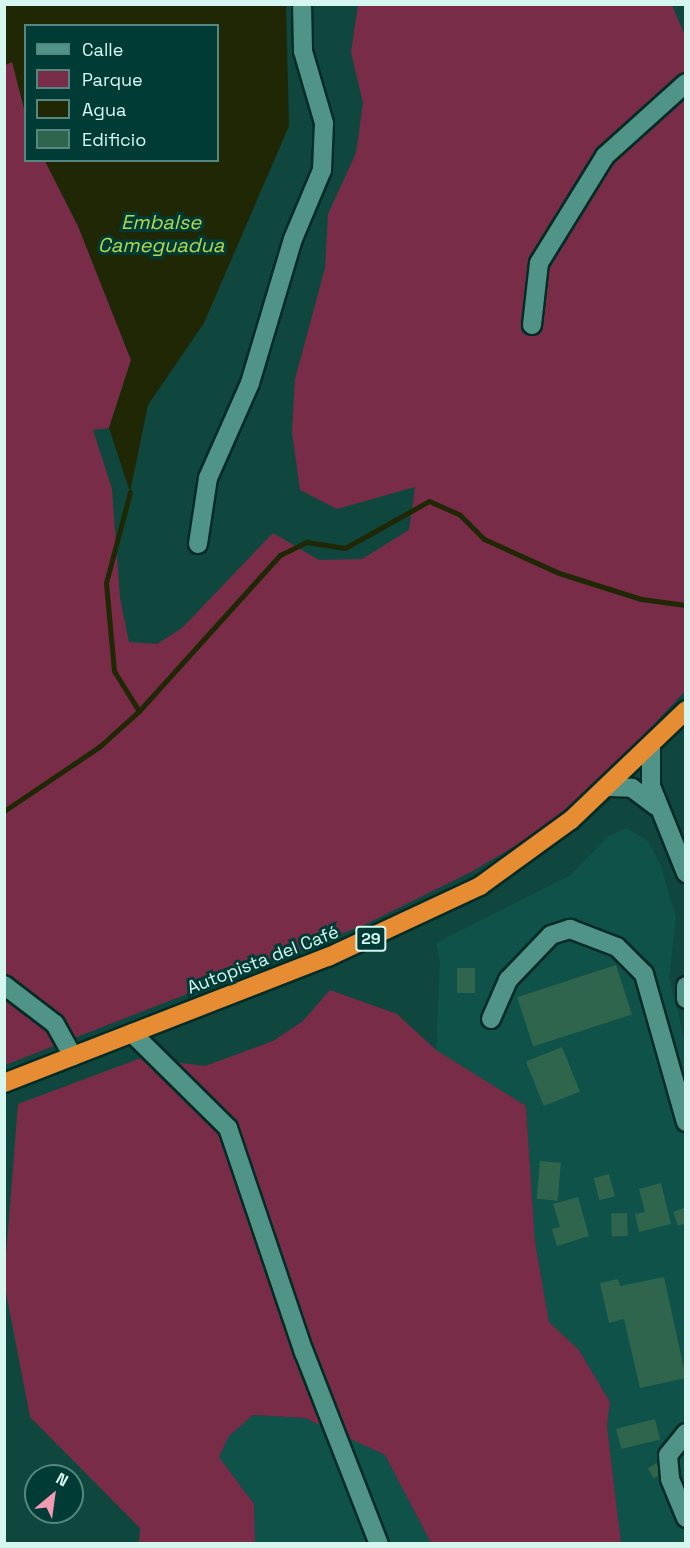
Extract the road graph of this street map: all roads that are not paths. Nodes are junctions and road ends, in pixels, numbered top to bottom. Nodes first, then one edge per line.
1 (302, 4) edge
2 (686, 83) edge
3 (532, 325) dead end
4 (198, 544) dead end
5 (686, 710) edge
6 (651, 745) junction
7 (609, 787) junction
8 (659, 810) junction
9 (686, 873) edge
10 (4, 985) edge
11 (686, 986) edge
12 (686, 999) edge
13 (491, 1019) dead end
14 (132, 1033) junction
15 (73, 1056) junction
16 (4, 1083) edge
17 (686, 1122) edge
18 (686, 1433) edge
19 (686, 1518) edge
20 (379, 1544) edge

1 - 4 street
2 - 3 street
5 - 6 highway, Autopista del Café / 29
6 - 7 highway, Autopista del Café / 29
6 - 8 street
7 - 8 street
7 - 14 highway, Autopista del Café / 29
8 - 9 street
10 - 15 street
11 - 12 street
13 - 17 street
14 - 15 highway, Autopista del Café / 29
14 - 20 street
15 - 16 highway, Autopista del Café / 29
18 - 19 street

